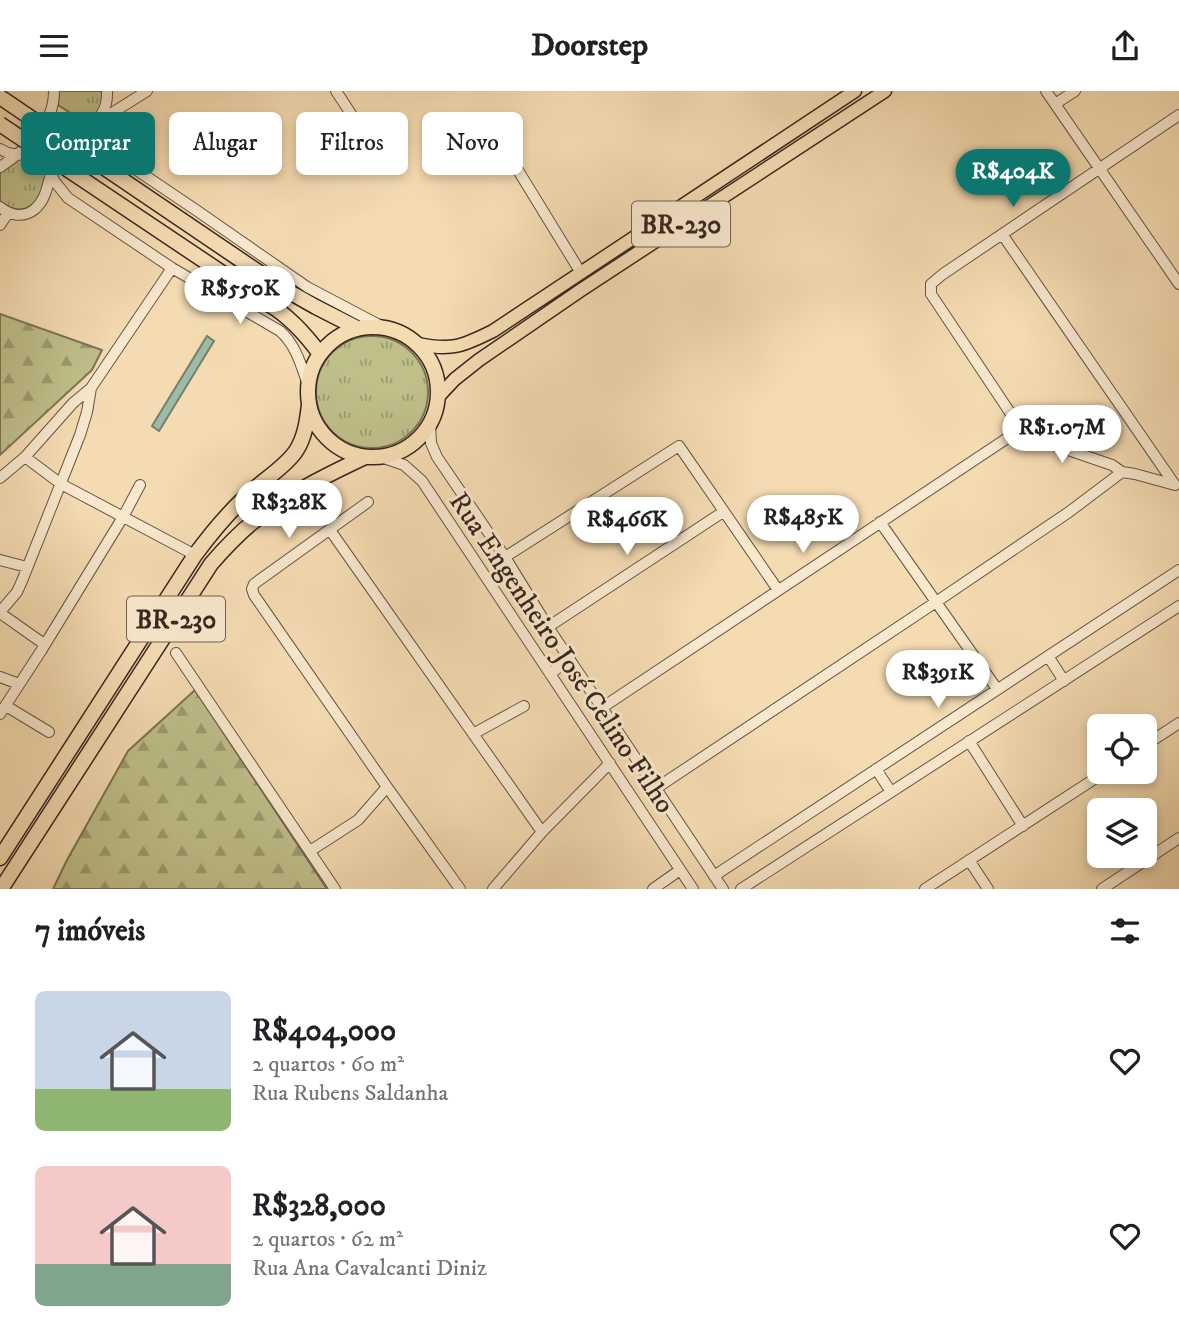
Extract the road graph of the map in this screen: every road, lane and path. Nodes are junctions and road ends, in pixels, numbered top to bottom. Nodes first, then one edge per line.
1 (54, 91) edge
2 (107, 91) edge
3 (147, 91) edge
4 (336, 91) edge
5 (855, 91) edge
6 (885, 91) edge
7 (1046, 91) edge
8 (1075, 91) edge
9 (839, 95) edge
10 (0, 97) edge
11 (1055, 104) junction
12 (103, 112) edge
13 (113, 112) edge
14 (350, 112) edge
15 (1179, 115) edge
16 (0, 124) edge
17 (0, 149) edge
18 (18, 155) junction
19 (0, 167) edge
20 (1100, 170) junction
21 (51, 175) edge
22 (52, 175) edge
23 (144, 175) edge
24 (521, 175) edge
25 (68, 198) junction
26 (43, 201) junction
27 (4, 210) edge
28 (0, 225) edge
29 (1002, 235) junction
30 (172, 268) junction
31 (580, 273) junction
32 (1179, 284) edge
33 (383, 327) junction
34 (357, 328) junction
35 (418, 344) junction
36 (320, 354) junction
37 (308, 385) junction
38 (91, 388) junction
39 (438, 397) junction
40 (309, 405) junction
41 (430, 424) junction
42 (1021, 429) junction
43 (25, 457) junction
44 (365, 457) junction
45 (381, 457) junction
46 (1122, 472) junction
47 (0, 478) edge
48 (61, 484) junction
49 (140, 485) dead end
50 (1177, 485) edge
51 (368, 502) dead end
52 (723, 512) junction
53 (123, 517) junction
54 (880, 522) junction
55 (330, 530) junction
56 (195, 555) junction
57 (505, 557) junction
58 (0, 560) edge
59 (27, 567) junction
60 (1179, 570) edge
61 (778, 590) junction
62 (936, 602) junction
63 (1179, 606) edge
64 (0, 612) edge
65 (548, 627) junction
66 (44, 644) junction
67 (176, 653) dead end
68 (1048, 656) junction
69 (570, 659) junction
70 (550, 674) junction
71 (0, 677) edge
72 (1064, 681) junction
73 (19, 684) junction
74 (998, 689) junction
75 (524, 706) dead end
76 (603, 708) junction
77 (3, 710) edge
78 (1179, 723) edge
79 (49, 732) dead end
80 (473, 734) junction
81 (1157, 737) edge
82 (969, 741) junction
83 (610, 763) junction
84 (876, 769) junction
85 (1087, 784) edge
86 (387, 787) junction
87 (655, 789) junction
88 (891, 792) junction
89 (1023, 826) junction
90 (542, 832) junction
91 (1179, 838) edge
92 (5, 841) edge
93 (310, 851) junction
94 (0, 858) edge
95 (969, 860) junction
96 (680, 870) junction
97 (714, 876) junction
98 (1, 889) edge
99 (335, 889) edge
100 (460, 889) edge
101 (493, 889) edge
102 (653, 889) edge
103 (693, 889) edge
104 (723, 889) edge
105 (741, 889) edge
106 (925, 889) edge
107 (988, 889) edge
108 (1102, 889) edge

1 - 18 street
2 - 12 street
3 - 13 street
4 - 14 street
5 - 9 main road, BR-230
6 - 39 main road, BR-230
7 - 11 street
8 - 11 street
9 - 31 main road, BR-230
10 - 34 highway, bridge
11 - 20 street
15 - 20 street
16 - 36 highway, bridge
17 - 18 street
18 - 19 street
20 - 29 street
20 - 32 street
21 - 26 street
22 - 25 street
23 - 33 street
24 - 31 street
25 - 26 street
25 - 30 street
26 - 27 street
27 - 28 street
29 - 42 street
29 - 50 street
30 - 37 street
30 - 38 street
31 - 35 main road, BR-230
33 - 34 highway
33 - 35 highway
34 - 36 highway
35 - 39 highway
36 - 37 highway
37 - 40 highway
38 - 43 street
38 - 48 street
39 - 41 highway
40 - 44 highway
40 - 56 highway, BR-230
41 - 45 highway
41 - 57 street, Rua Engenheiro José Celino Filho
42 - 46 street
42 - 54 street
43 - 47 street
43 - 48 street
44 - 45 highway
44 - 98 highway, BR-230
45 - 70 street, Rua Engenheiro José Celino Filho
46 - 50 street
46 - 62 street
48 - 53 street
48 - 59 street
49 - 53 street
51 - 55 street
52 - 57 street
52 - 61 street
52 - 65 street
53 - 56 street
53 - 66 street
54 - 61 street
54 - 62 street
55 - 80 street
55 - 86 street
56 - 92 highway, BR-230
57 - 65 street, Rua Engenheiro José Celino Filho
58 - 59 street
59 - 64 street
60 - 68 street
61 - 76 street
62 - 74 street
62 - 87 street
63 - 72 street
64 - 66 street
65 - 69 street, Rua Engenheiro José Celino Filho
66 - 73 street
67 - 93 street
68 - 72 street
68 - 74 street
69 - 70 street
69 - 76 street, Rua Engenheiro José Celino Filho
70 - 83 street, Rua Engenheiro José Celino Filho
71 - 73 street
72 - 82 street
73 - 77 street
74 - 84 street
75 - 80 street
76 - 87 street, Rua Engenheiro José Celino Filho
77 - 79 street
78 - 81 street
80 - 90 street
82 - 88 street
82 - 89 street
83 - 90 street
83 - 96 street, Rua Engenheiro José Celino Filho
84 - 88 street
84 - 97 street
85 - 89 street
86 - 93 street
86 - 100 street
87 - 97 street, Rua Engenheiro José Celino Filho
88 - 105 street
89 - 95 street
90 - 101 street
91 - 108 street
92 - 94 highway, BR-230
93 - 99 street
95 - 106 street
95 - 107 street
96 - 102 street
96 - 103 street, Rua Engenheiro José Celino Filho
97 - 104 street, Rua Engenheiro José Celino Filho

